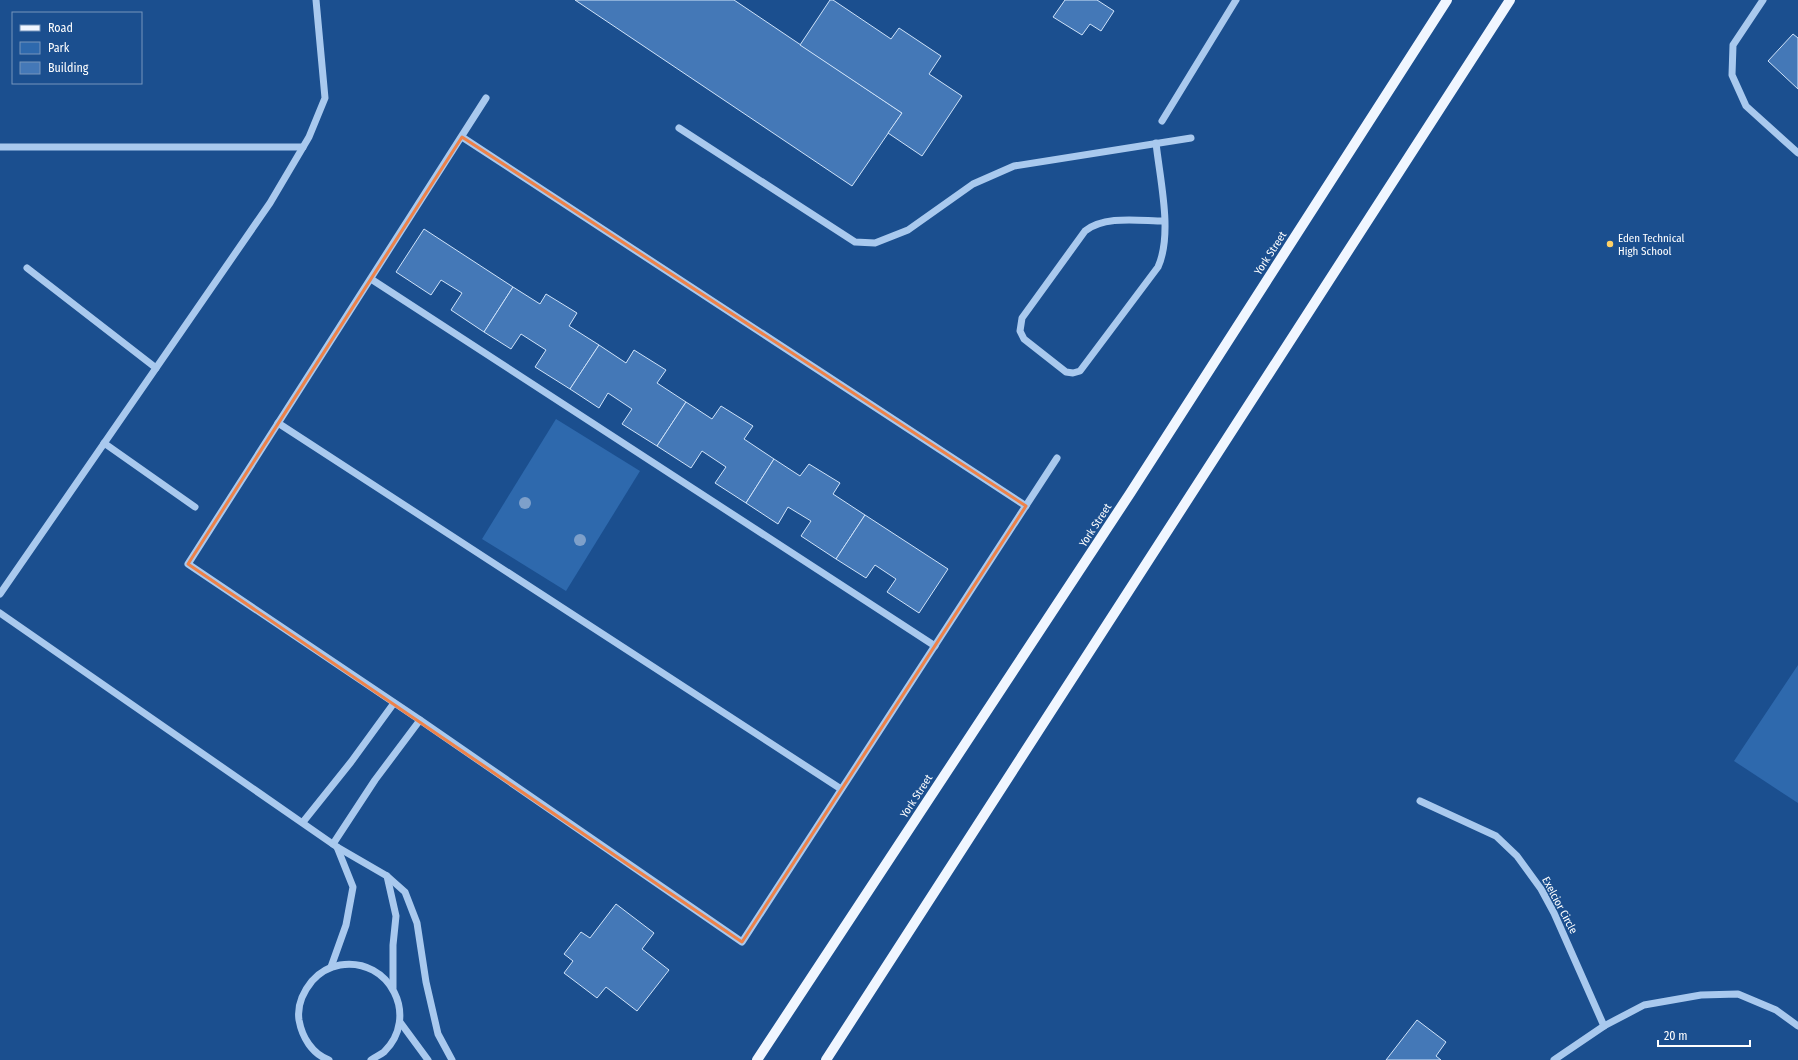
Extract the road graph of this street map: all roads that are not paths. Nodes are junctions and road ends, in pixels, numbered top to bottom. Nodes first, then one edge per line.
1 (316, 0) edge
2 (1236, 0) edge
3 (1447, 0) edge
4 (1510, 0) edge
5 (1763, 0) edge
6 (486, 98) dead end
7 (1162, 121) dead end
8 (679, 128) dead end
9 (462, 137) junction
10 (1191, 138) dead end
11 (1156, 143) junction
12 (0, 146) edge
13 (303, 148) junction
14 (1798, 153) edge
15 (1164, 221) junction
16 (27, 268) dead end
17 (371, 279) junction
18 (156, 368) junction
19 (278, 423) junction
20 (104, 442) junction
21 (1057, 458) dead end
22 (195, 506) dead end
23 (1026, 506) junction
24 (0, 594) edge
25 (0, 613) edge
26 (935, 646) junction
27 (394, 703) junction
28 (420, 720) junction
29 (841, 789) junction
30 (1420, 801) dead end
31 (303, 822) junction
32 (335, 846) junction
33 (387, 876) junction
34 (331, 967) junction
35 (393, 988) junction
36 (400, 1022) junction
37 (1604, 1026) junction
38 (1798, 1026) edge
39 (329, 1060) edge
40 (371, 1060) edge
41 (428, 1060) edge
42 (452, 1060) edge
43 (757, 1060) edge
44 (826, 1060) edge
45 (1554, 1060) edge

1 - 13 street
2 - 7 street
3 - 43 main road, York Street
4 - 44 main road
5 - 14 street
6 - 9 street
8 - 11 street
9 - 17 street
9 - 23 street
10 - 11 street
11 - 15 street
12 - 13 street
13 - 18 street
15 - 15 street
16 - 18 street
17 - 19 street
17 - 26 street
18 - 20 street
19 - 27 street
19 - 29 street
20 - 22 street
20 - 24 street
21 - 23 street
23 - 26 street
25 - 31 street
26 - 29 street
27 - 28 street
27 - 31 street
28 - 29 street
28 - 32 street
30 - 37 street, Exelcior Circle
31 - 32 street
32 - 33 street
32 - 34 street
33 - 35 street
33 - 42 street
34 - 35 street
34 - 39 street
35 - 36 street
36 - 40 street
36 - 41 street
37 - 38 street
37 - 45 street

